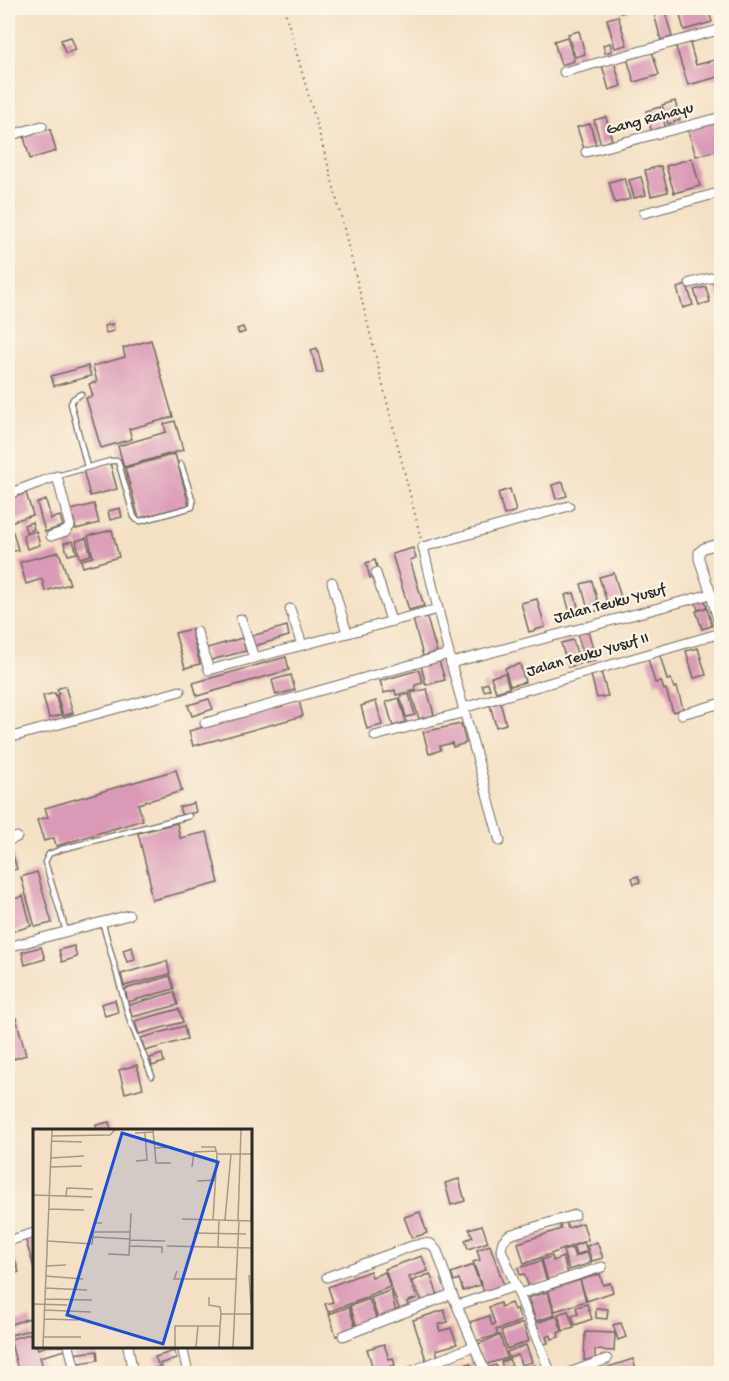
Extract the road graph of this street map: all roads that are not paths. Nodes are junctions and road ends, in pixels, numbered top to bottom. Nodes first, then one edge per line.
1 (722, 29) edge
2 (564, 72) dead end
3 (722, 117) edge
4 (42, 126) dead end
5 (8, 136) edge
6 (585, 152) dead end
7 (722, 192) edge
8 (644, 213) dead end
9 (722, 275) edge
10 (690, 283) dead end
11 (81, 394) dead end
12 (181, 464) dead end
13 (87, 467) junction
14 (57, 476) junction
15 (8, 494) edge
16 (570, 506) dead end
17 (51, 536) dead end
18 (722, 543) edge
19 (376, 573) dead end
20 (332, 582) dead end
21 (711, 594) junction
22 (290, 609) dead end
23 (438, 609) junction
24 (241, 619) dead end
25 (391, 621) junction
26 (197, 632) dead end
27 (347, 633) junction
28 (721, 634) edge
29 (302, 645) junction
30 (254, 658) junction
31 (450, 659) junction
32 (180, 691) dead end
33 (722, 703) edge
34 (464, 710) junction
35 (682, 714) dead end
36 (206, 723) dead end
37 (375, 736) dead end
38 (8, 738) edge
39 (189, 816) dead end
40 (17, 837) dead end
41 (8, 841) edge
42 (500, 841) dead end
43 (129, 915) dead end
44 (102, 921) junction
45 (66, 931) junction
46 (8, 947) edge
47 (153, 1076) dead end
48 (575, 1215) dead end
49 (33, 1233) edge
50 (8, 1241) edge
51 (602, 1267) dead end
52 (327, 1277) dead end
53 (517, 1290) junction
54 (452, 1294) junction
55 (458, 1305) junction
56 (343, 1336) dead end
57 (474, 1346) junction
58 (69, 1348) edge
59 (128, 1348) edge
60 (182, 1348) edge
61 (607, 1359) dead end
62 (76, 1374) edge
63 (133, 1374) edge
64 (188, 1374) edge
65 (405, 1374) edge
66 (486, 1374) edge
67 (551, 1374) edge
68 (566, 1374) edge

1 - 2 street
3 - 6 street, Gang Rahayu
4 - 5 street
7 - 8 street
9 - 10 street
11 - 13 lane
12 - 13 lane
13 - 14 lane
14 - 15 street
14 - 17 street
16 - 23 street
18 - 21 street
19 - 25 street
20 - 27 street
21 - 28 street
21 - 31 street, Jalan Teuku Yusuf
22 - 29 street
23 - 25 street
23 - 31 street
24 - 30 street
25 - 27 street
26 - 30 street
27 - 29 street
28 - 34 street, Jalan Teuku Yusuf II
29 - 30 street
31 - 34 street
31 - 36 street, Jalan Teuku Yusuf
32 - 38 street
33 - 35 street
34 - 37 street, Jalan Teuku Yusuf II
34 - 42 street
39 - 45 lane
40 - 41 street
43 - 44 street
44 - 45 street
44 - 47 lane
45 - 46 street
48 - 53 street
49 - 50 street
51 - 53 street
52 - 54 street
53 - 55 street
53 - 67 street
54 - 55 street
54 - 56 street
55 - 57 street
57 - 65 street
57 - 66 street
58 - 62 street
59 - 63 street
60 - 64 street
61 - 68 street

